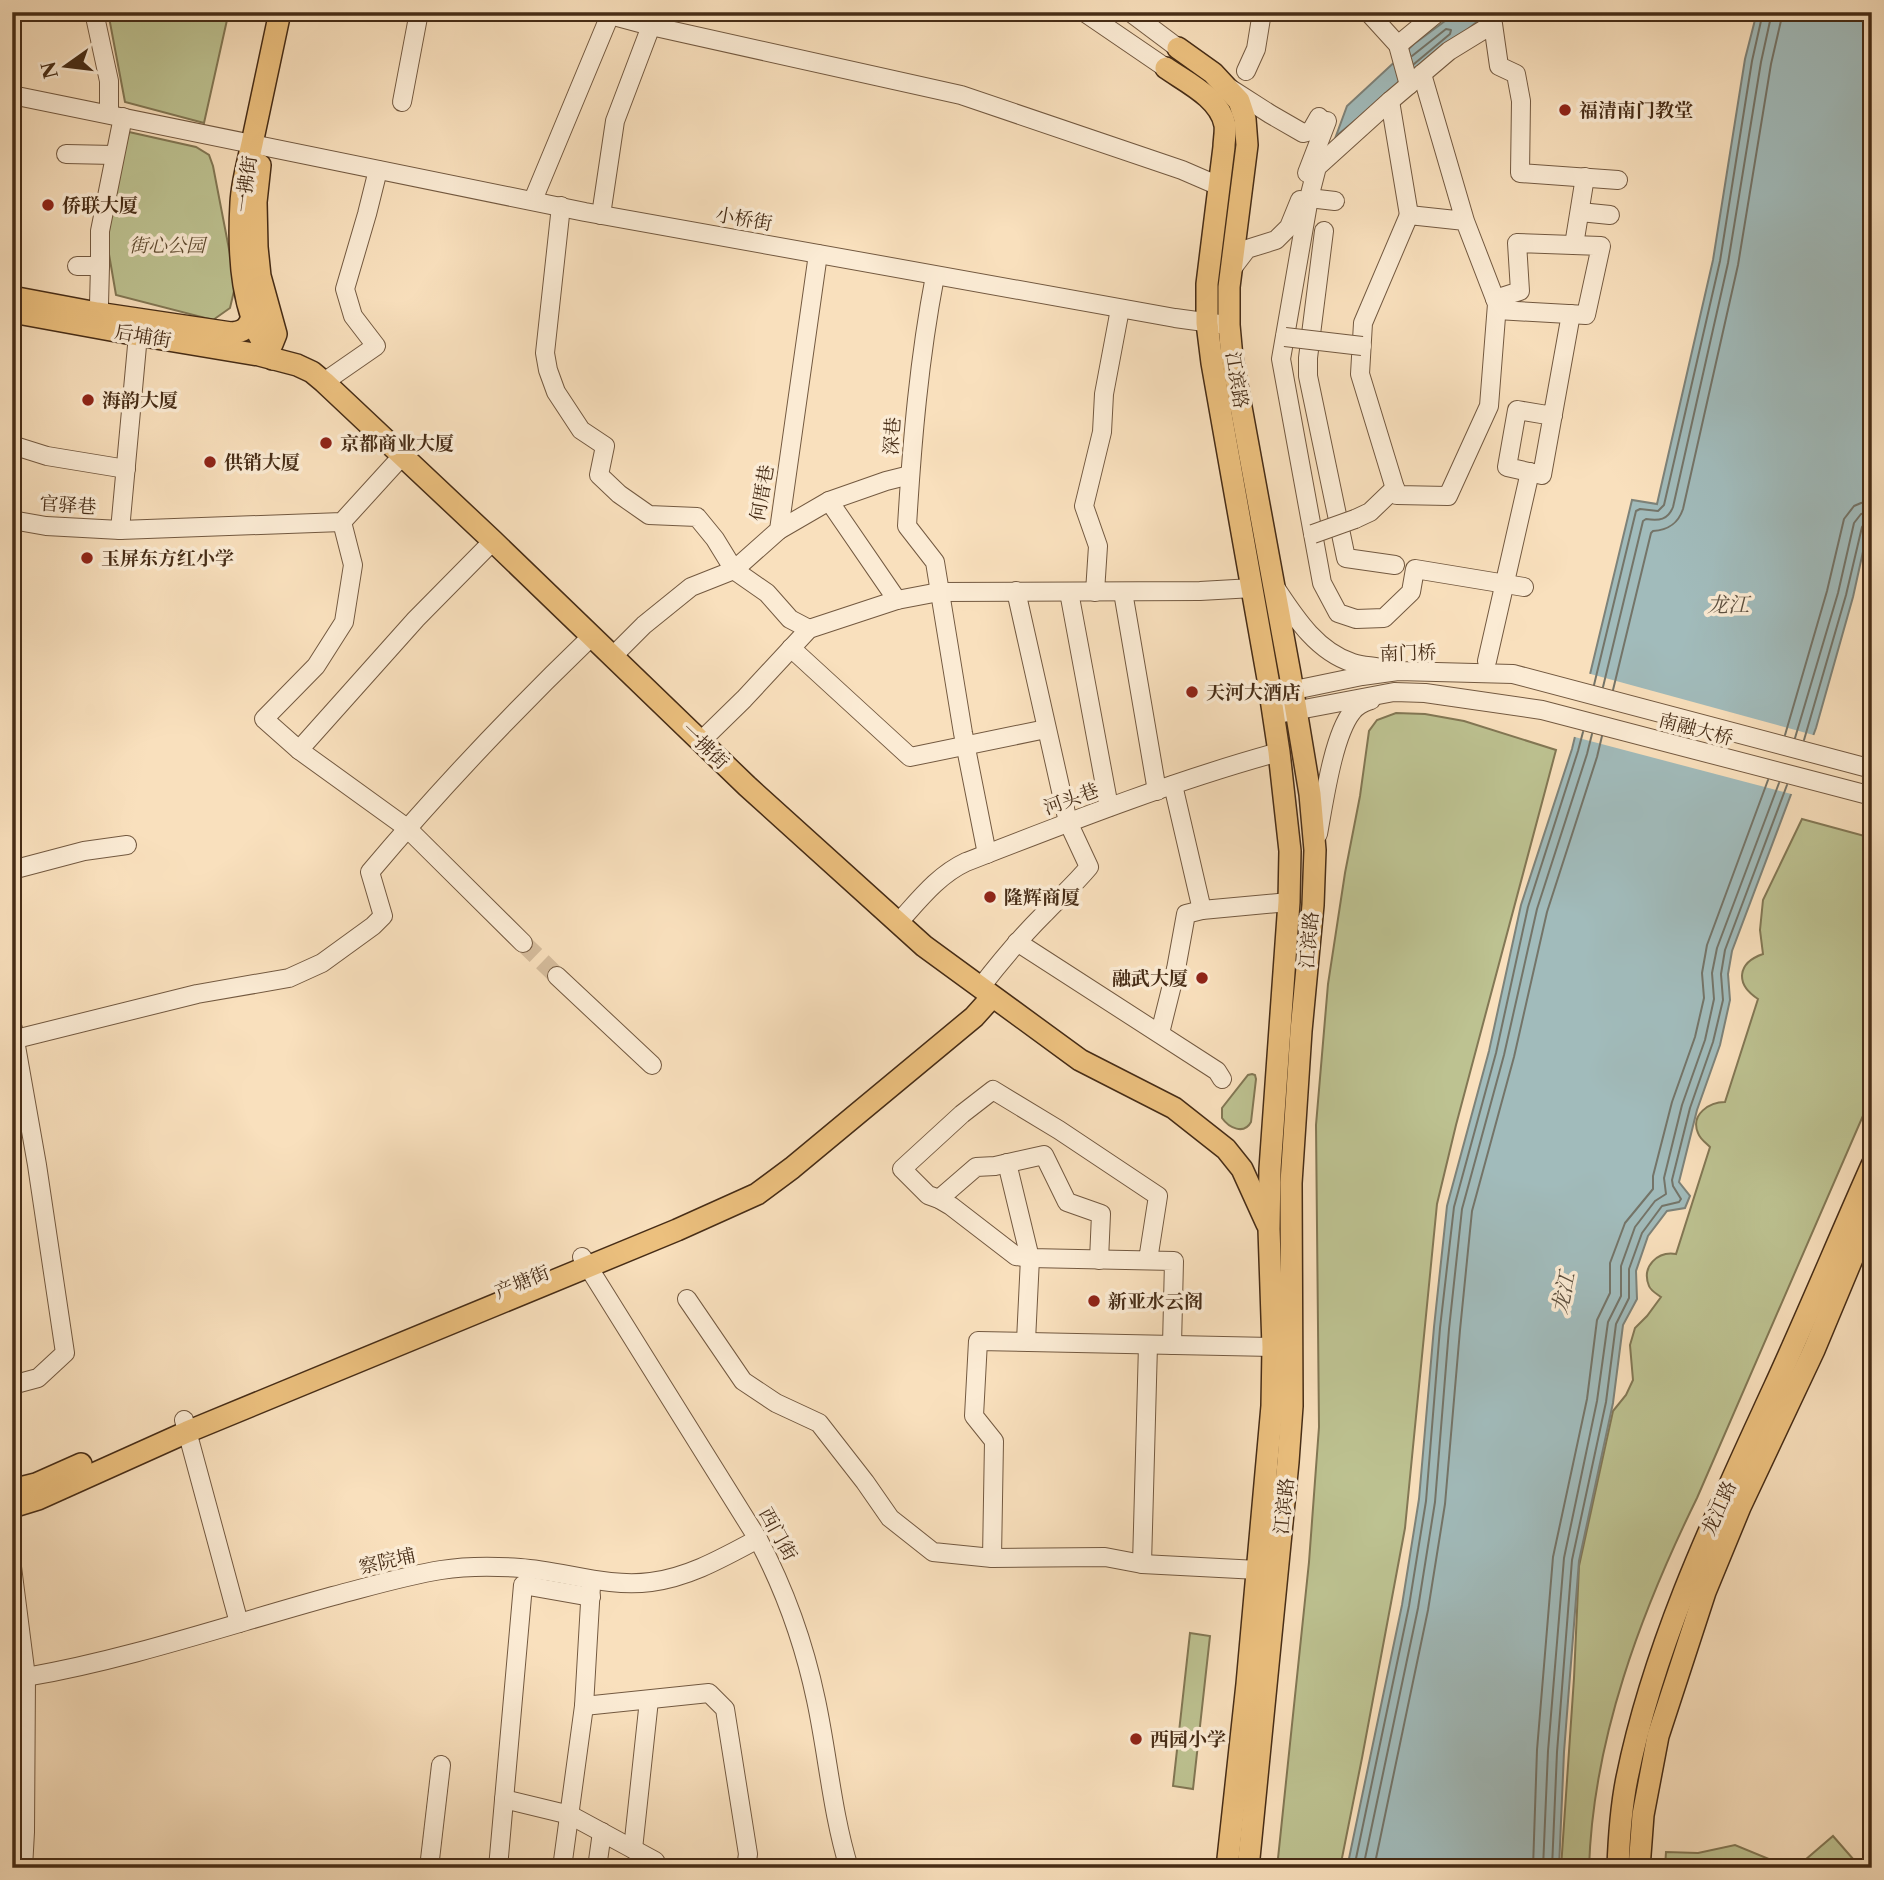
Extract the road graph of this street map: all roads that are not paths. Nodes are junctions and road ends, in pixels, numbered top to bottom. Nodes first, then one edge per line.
1 (94, 12) edge
2 (280, 12) edge
3 (419, 12) edge
4 (1084, 12) edge
5 (1130, 12) edge
6 (1262, 12) edge
7 (1368, 12) edge
8 (1438, 12) edge
9 (605, 14) edge
10 (652, 26) junction
11 (1398, 45) junction
12 (1178, 48) joint
13 (1166, 68) joint
14 (1246, 71) dead end
15 (1416, 79) junction
16 (1223, 83) junction
17 (12, 95) edge
18 (1390, 101) junction
19 (402, 102) dead end
20 (116, 116) junction
21 (252, 144) junction
22 (66, 154) dead end
23 (114, 155) junction
24 (378, 170) junction
25 (1585, 177) junction
26 (1618, 180) dead end
27 (1219, 186) junction
28 (1308, 198) junction
29 (533, 200) junction
30 (1335, 201) dead end
31 (561, 206) junction
32 (1580, 212) junction
33 (601, 215) junction
34 (1409, 215) junction
35 (1610, 215) dead end
36 (1465, 221) junction
37 (1324, 231) dead end
38 (1574, 245) junction
39 (818, 254) junction
40 (77, 266) dead end
41 (100, 266) junction
42 (1231, 270) junction
43 (935, 276) junction
44 (12, 297) edge
45 (1496, 304) junction
46 (1120, 309) junction
47 (12, 312) edge
48 (97, 313) junction
49 (1571, 314) junction
50 (252, 318) junction
51 (1207, 323) junction
52 (1229, 326) junction
53 (138, 335) junction
54 (1285, 337) junction
55 (1362, 346) junction
56 (263, 354) junction
57 (324, 382) junction
58 (1553, 416) junction
59 (1483, 420) junction
60 (1513, 432) junction
61 (12, 445) edge
62 (403, 455) junction
63 (126, 469) junction
64 (1530, 472) junction
65 (910, 475) junction
66 (1395, 488) junction
67 (829, 501) junction
68 (12, 520) edge
69 (342, 522) junction
70 (120, 530) junction
71 (779, 530) junction
72 (1313, 534) junction
73 (493, 541) junction
74 (1395, 565) dead end
75 (734, 570) junction
76 (1505, 584) junction
77 (1263, 585) junction
78 (1524, 587) dead end
79 (1016, 591) junction
80 (939, 592) junction
81 (1069, 592) junction
82 (1096, 592) junction
83 (1123, 592) junction
84 (897, 600) junction
85 (808, 629) junction
86 (592, 636) junction
87 (790, 648) junction
88 (612, 657) junction
89 (1487, 661) dead end
90 (1398, 671) junction
91 (1550, 683) joint
92 (1394, 692) junction
93 (1294, 700) junction
94 (1271, 705) junction
95 (1542, 710) joint
96 (1046, 729) junction
97 (701, 741) junction
98 (965, 745) junction
99 (299, 750) junction
100 (1279, 752) junction
101 (1872, 769) edge
102 (1165, 788) junction
103 (1872, 796) edge
104 (1109, 807) junction
105 (1068, 822) junction
106 (407, 828) junction
107 (127, 845) dead end
108 (1315, 850) junction
109 (986, 854) junction
110 (12, 870) edge
111 (1289, 902) junction
112 (1202, 910) junction
113 (898, 923) junction
114 (1017, 942) junction
115 (523, 943) tunnel mouth
116 (557, 976) tunnel mouth
117 (986, 993) junction
118 (1160, 1033) junction
119 (13, 1036) edge
120 (652, 1065) dead end
121 (1222, 1079) dead end
122 (1007, 1163) junction
123 (1872, 1165) edge
124 (939, 1199) junction
125 (1872, 1211) edge
126 (1269, 1229) junction
127 (1030, 1258) junction
128 (1099, 1260) junction
129 (1148, 1260) junction
130 (585, 1262) junction
131 (687, 1299) dead end
132 (1026, 1341) junction
133 (1148, 1345) junction
134 (1172, 1345) junction
135 (1273, 1347) junction
136 (12, 1385) edge
137 (186, 1426) junction
138 (12, 1490) edge
139 (12, 1507) edge
140 (758, 1539) junction
141 (992, 1558) junction
142 (1142, 1564) junction
143 (12, 1567) edge
144 (1258, 1570) junction
145 (591, 1588) junction
146 (239, 1623) junction
147 (26, 1677) junction
148 (649, 1700) junction
149 (584, 1706) junction
150 (441, 1765) dead end
151 (504, 1799) junction
152 (569, 1815) junction
153 (602, 1832) junction
154 (633, 1849) junction
155 (23, 1868) edge
156 (429, 1868) edge
157 (498, 1868) edge
158 (562, 1868) edge
159 (597, 1868) edge
160 (659, 1868) edge
161 (746, 1868) edge
162 (849, 1868) edge
163 (1227, 1868) edge
164 (1248, 1868) edge
165 (1618, 1868) edge
166 (1639, 1868) edge

1 - 20 street
2 - 21 main road
3 - 19 street
4 - 13 street
5 - 12 street
6 - 14 street
7 - 11 street
8 - 11 street
9 - 10 street
9 - 29 street
10 - 27 street
10 - 33 street
11 - 15 street
12 - 16 main road, 江滨路
13 - 27 main road, 江滨路
15 - 18 street
15 - 25 street
15 - 36 street
16 - 42 main road, 江滨路
16 - 42 street
17 - 20 street, 小桥街
18 - 28 street
18 - 34 street
20 - 21 street, 小桥街
20 - 23 street
21 - 24 street, 小桥街
21 - 50 main road, 一拂街
21 - 56 main road, 一拂街
22 - 23 street
23 - 41 street
24 - 29 street, 小桥街
24 - 57 street
25 - 26 street
25 - 32 street
27 - 51 main road, 江滨路
28 - 30 street
28 - 54 street
29 - 31 street, 小桥街
31 - 33 street, 小桥街
31 - 75 street
32 - 35 street
32 - 38 street
33 - 39 street, 小桥街
34 - 36 street
34 - 55 street
36 - 45 street
37 - 74 street
38 - 45 street
38 - 49 street
39 - 43 street, 小桥街
39 - 71 street, 何厝巷
40 - 41 street
41 - 48 street
42 - 52 main road, 江滨路
43 - 46 street, 小桥街
43 - 65 street, 深巷
44 - 48 main road, 后埔街
45 - 49 street
45 - 59 street
46 - 51 street, 小桥街
46 - 82 street
47 - 53 main road, 后埔街
48 - 50 main road, 后埔街
49 - 58 street
50 - 56 main road, 一拂街
51 - 52 street, 小桥街
51 - 77 main road, 江滨路
52 - 77 main road, 江滨路
53 - 56 main road, 后埔街
53 - 63 street
54 - 55 street, bridge
54 - 72 street
55 - 66 street
56 - 57 main road, 一拂街
57 - 62 main road, 一拂街
58 - 60 street
58 - 64 street
59 - 60 street
59 - 66 street
60 - 64 street
61 - 63 street
62 - 69 street
62 - 73 main road, 一拂街
63 - 70 street
64 - 76 street
65 - 67 street
65 - 80 street, 深巷
66 - 72 street, bridge
67 - 71 street
67 - 84 street
68 - 70 street, 官驿巷
69 - 70 street, 官驿巷
69 - 99 street
71 - 75 street, 何厝巷
72 - 76 street
73 - 86 main road, 一拂街
73 - 99 street
75 - 85 street
75 - 88 street, 何厝巷
76 - 78 street
76 - 89 street
77 - 83 street
77 - 90 street
77 - 93 main road, 江滨路
77 - 94 main road, 江滨路
79 - 80 street
79 - 81 street
79 - 96 street
80 - 84 street
80 - 98 street, 深巷
81 - 82 street
81 - 104 street
82 - 83 street
83 - 102 street
84 - 85 street
85 - 87 street
86 - 88 main road, 一拂街
86 - 106 street
87 - 97 street
87 - 98 street
88 - 97 main road, 一拂街
90 - 91 street, 南门桥
90 - 93 street, 南门桥
91 - 101 street, 南融大桥
92 - 93 street, 南门桥
92 - 95 street, 南门桥
92 - 108 street
93 - 94 street, 南门桥
93 - 108 main road, 江滨路
94 - 100 main road, 江滨路
95 - 103 street, 南融大桥
96 - 98 street
96 - 105 street
97 - 113 main road, 一拂街
98 - 109 street, 深巷
99 - 106 street
100 - 102 street, 河头巷
100 - 111 main road, 江滨路
102 - 104 street, 河头巷
102 - 112 street
104 - 105 street, 河头巷
105 - 109 street, 河头巷
105 - 114 street
106 - 115 street
106 - 119 street
107 - 110 street
108 - 164 main road, 江滨路
109 - 113 street, 河头巷
111 - 112 street
111 - 126 main road, 江滨路
112 - 118 street
113 - 117 main road, 一拂街
114 - 117 street
114 - 118 street
116 - 120 street
117 - 126 main road, 一拂街
117 - 130 main road, 产塘街
118 - 121 street
119 - 136 street
122 - 124 street
122 - 127 street
122 - 128 street
123 - 165 main road, 龙江路
124 - 127 street
124 - 129 street
125 - 166 main road, 龙江路
126 - 135 main road, 江滨路
127 - 128 street
127 - 132 street
128 - 129 street
129 - 134 street
130 - 137 main road, 产塘街
130 - 140 street, 西门街
131 - 141 street
132 - 133 street
132 - 141 street
133 - 134 street
133 - 142 street
134 - 135 street
135 - 144 main road, 江滨路
137 - 138 main road, 产塘街
137 - 139 main road
137 - 146 street
140 - 145 street, 察院埔
140 - 162 street, 西门街
141 - 142 street
142 - 144 street
143 - 147 street
144 - 163 main road, 江滨路
145 - 146 street, 察院埔
145 - 149 street
145 - 151 street
146 - 147 street, 察院埔
147 - 155 street
148 - 149 street
148 - 154 street
148 - 161 street
149 - 152 street
150 - 156 street
151 - 152 street
151 - 157 street
152 - 153 street
152 - 158 street
153 - 154 street
153 - 159 street
154 - 160 street

